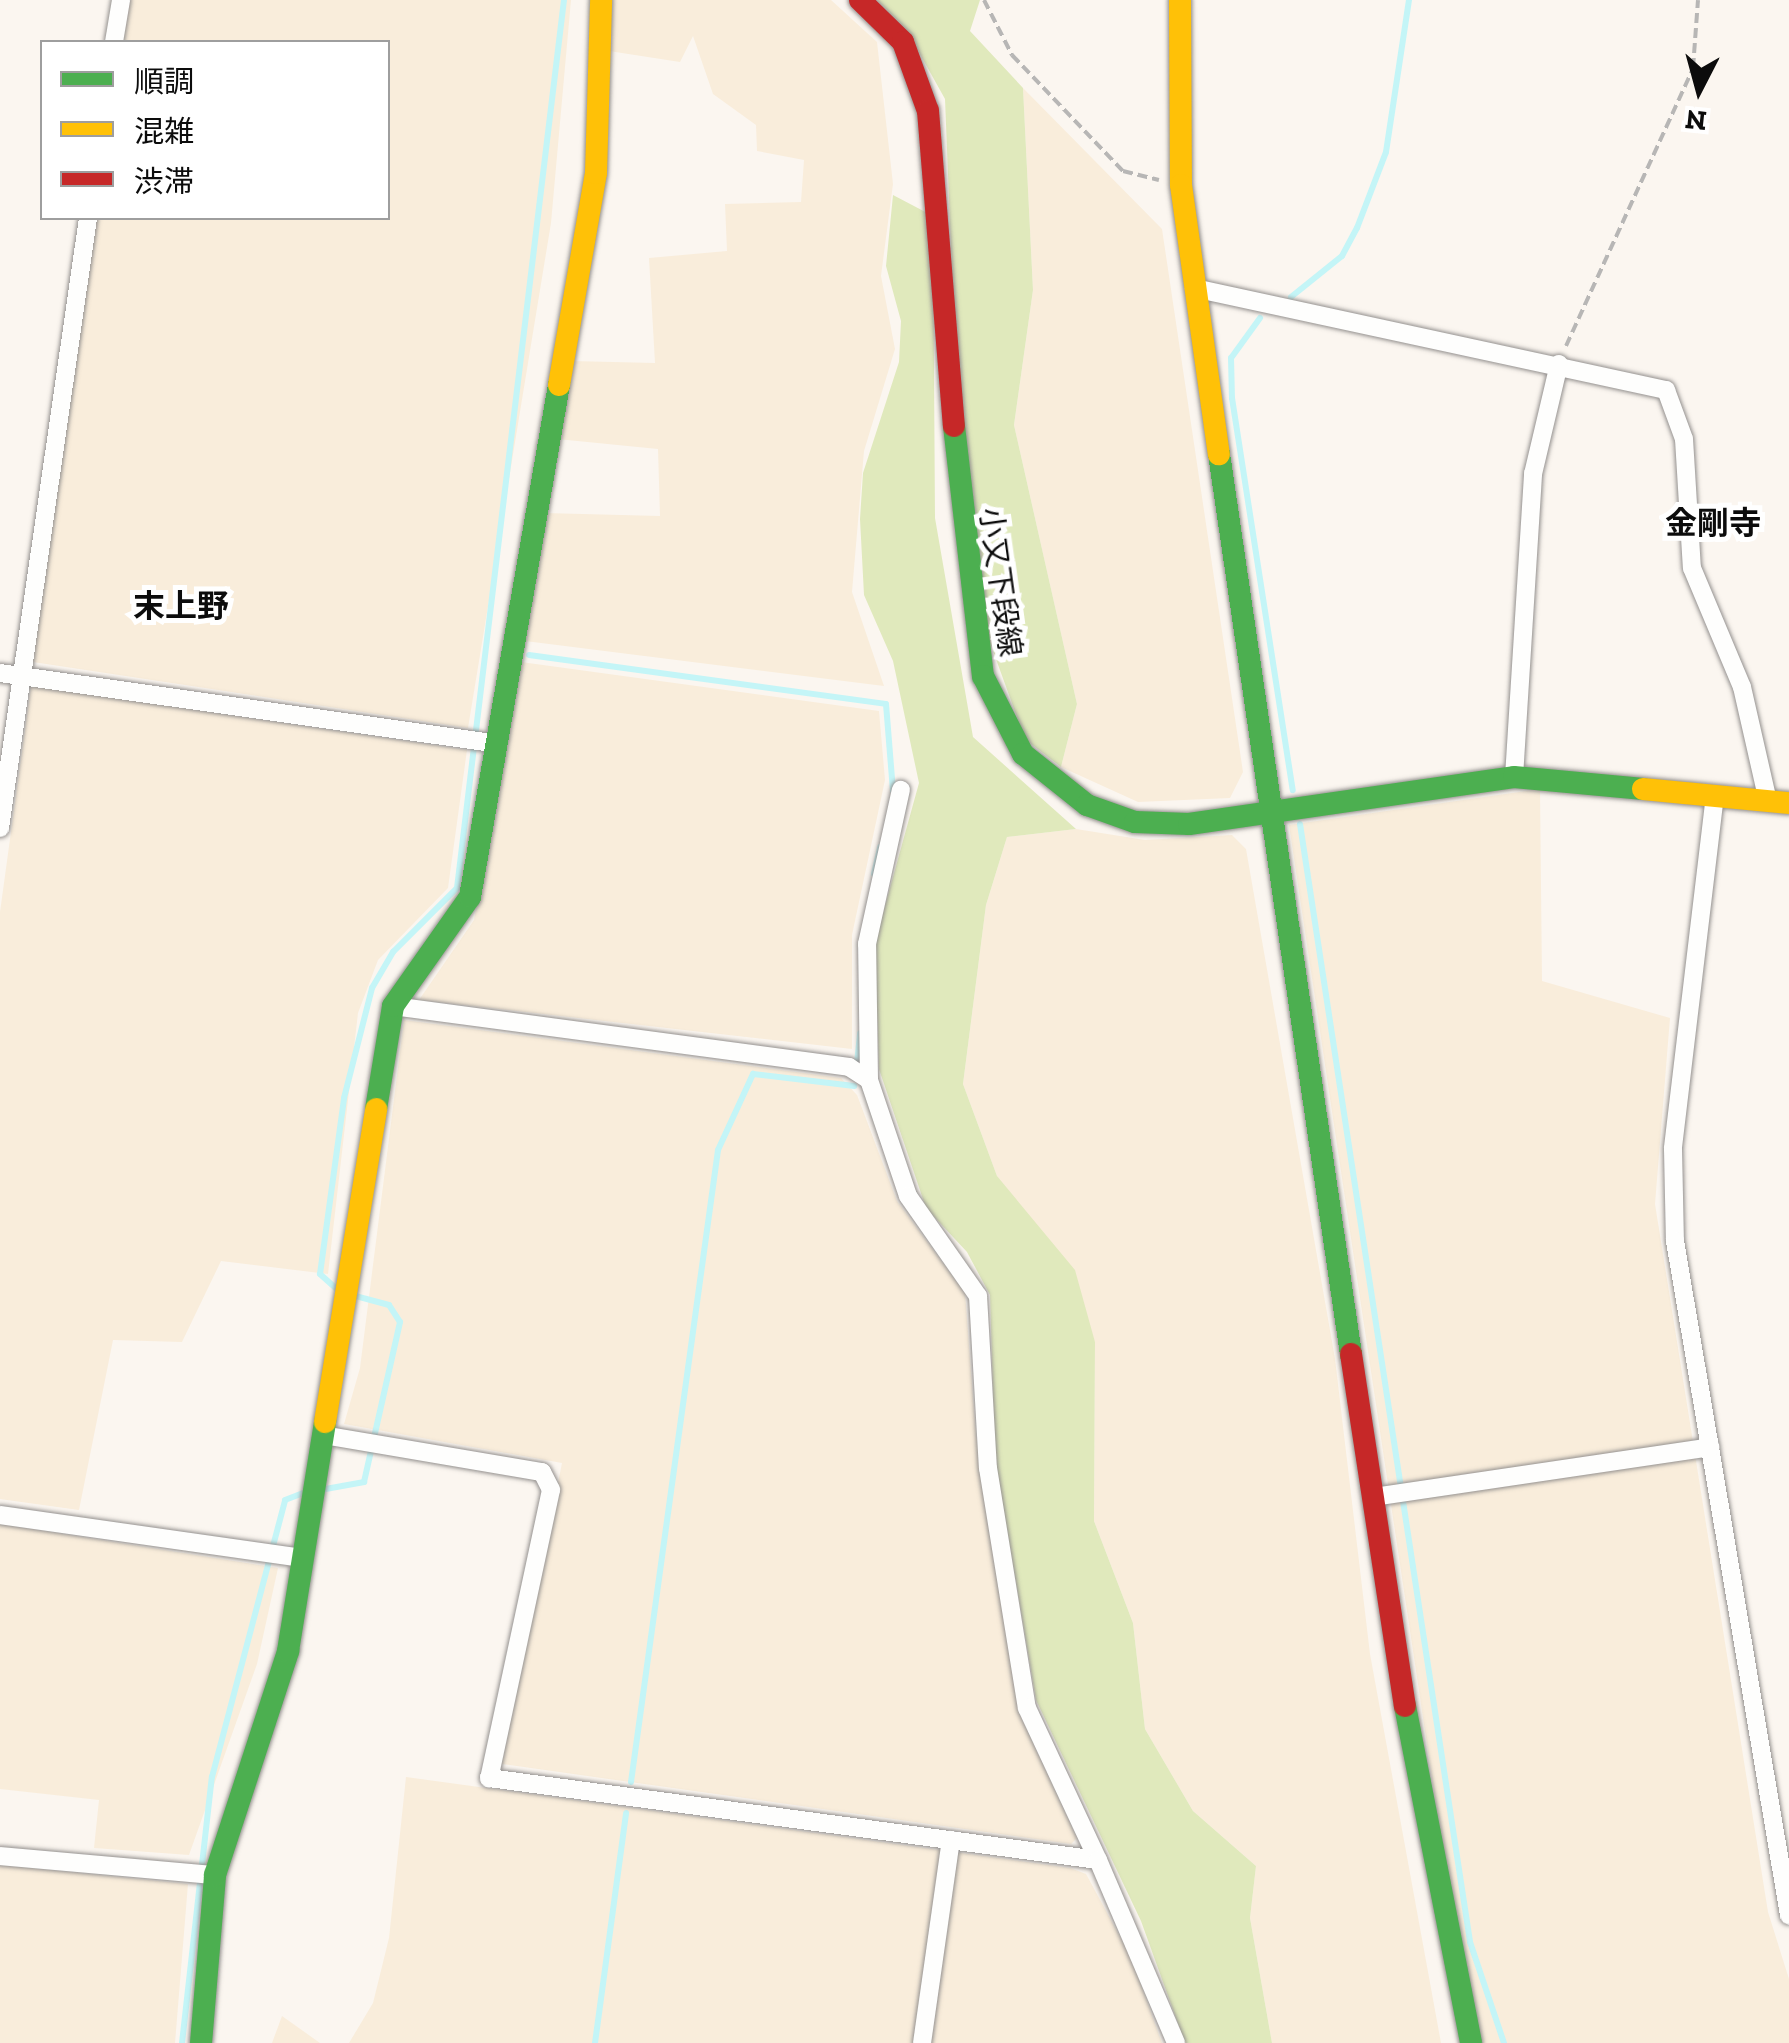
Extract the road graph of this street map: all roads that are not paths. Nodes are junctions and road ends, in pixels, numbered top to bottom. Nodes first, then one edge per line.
1 (121, 0) edge
2 (600, 0) edge
3 (860, 0) edge
4 (1180, 0) edge
5 (114, 40) edge
6 (88, 220) edge
7 (1194, 288) junction
8 (1559, 364) junction
9 (0, 673) edge
10 (20, 676) junction
11 (492, 744) junction
12 (1514, 777) junction
13 (901, 790) dead end
14 (1715, 795) junction
15 (1779, 802) edge
16 (1269, 813) junction
17 (0, 828) edge
18 (393, 1006) junction
19 (870, 1080) junction
20 (329, 1436) junction
21 (1710, 1447) junction
22 (1372, 1497) junction
23 (0, 1515) edge
24 (304, 1558) junction
25 (951, 1840) junction
26 (0, 1856) edge
27 (1098, 1860) junction
28 (216, 1874) junction
29 (1789, 1916) edge
30 (201, 2043) edge
31 (922, 2043) edge
32 (1176, 2043) edge
33 (1471, 2043) edge

1 - 5 street
2 - 11 street
3 - 16 street, 小又下段線
4 - 7 street
6 - 10 street
7 - 8 street
7 - 16 street
8 - 12 street
8 - 15 street
9 - 10 street
10 - 11 street
10 - 17 street
11 - 18 street
12 - 14 street, 小又下段線
12 - 16 street, 小又下段線
13 - 19 street
14 - 15 street, 小又下段線
14 - 21 street
16 - 22 street
18 - 19 street
18 - 20 street
19 - 27 street
20 - 24 street
20 - 25 street
21 - 22 street
21 - 29 street
22 - 33 street
23 - 24 street
24 - 28 street
25 - 27 street
25 - 31 street
26 - 28 street
27 - 32 street
28 - 30 street

